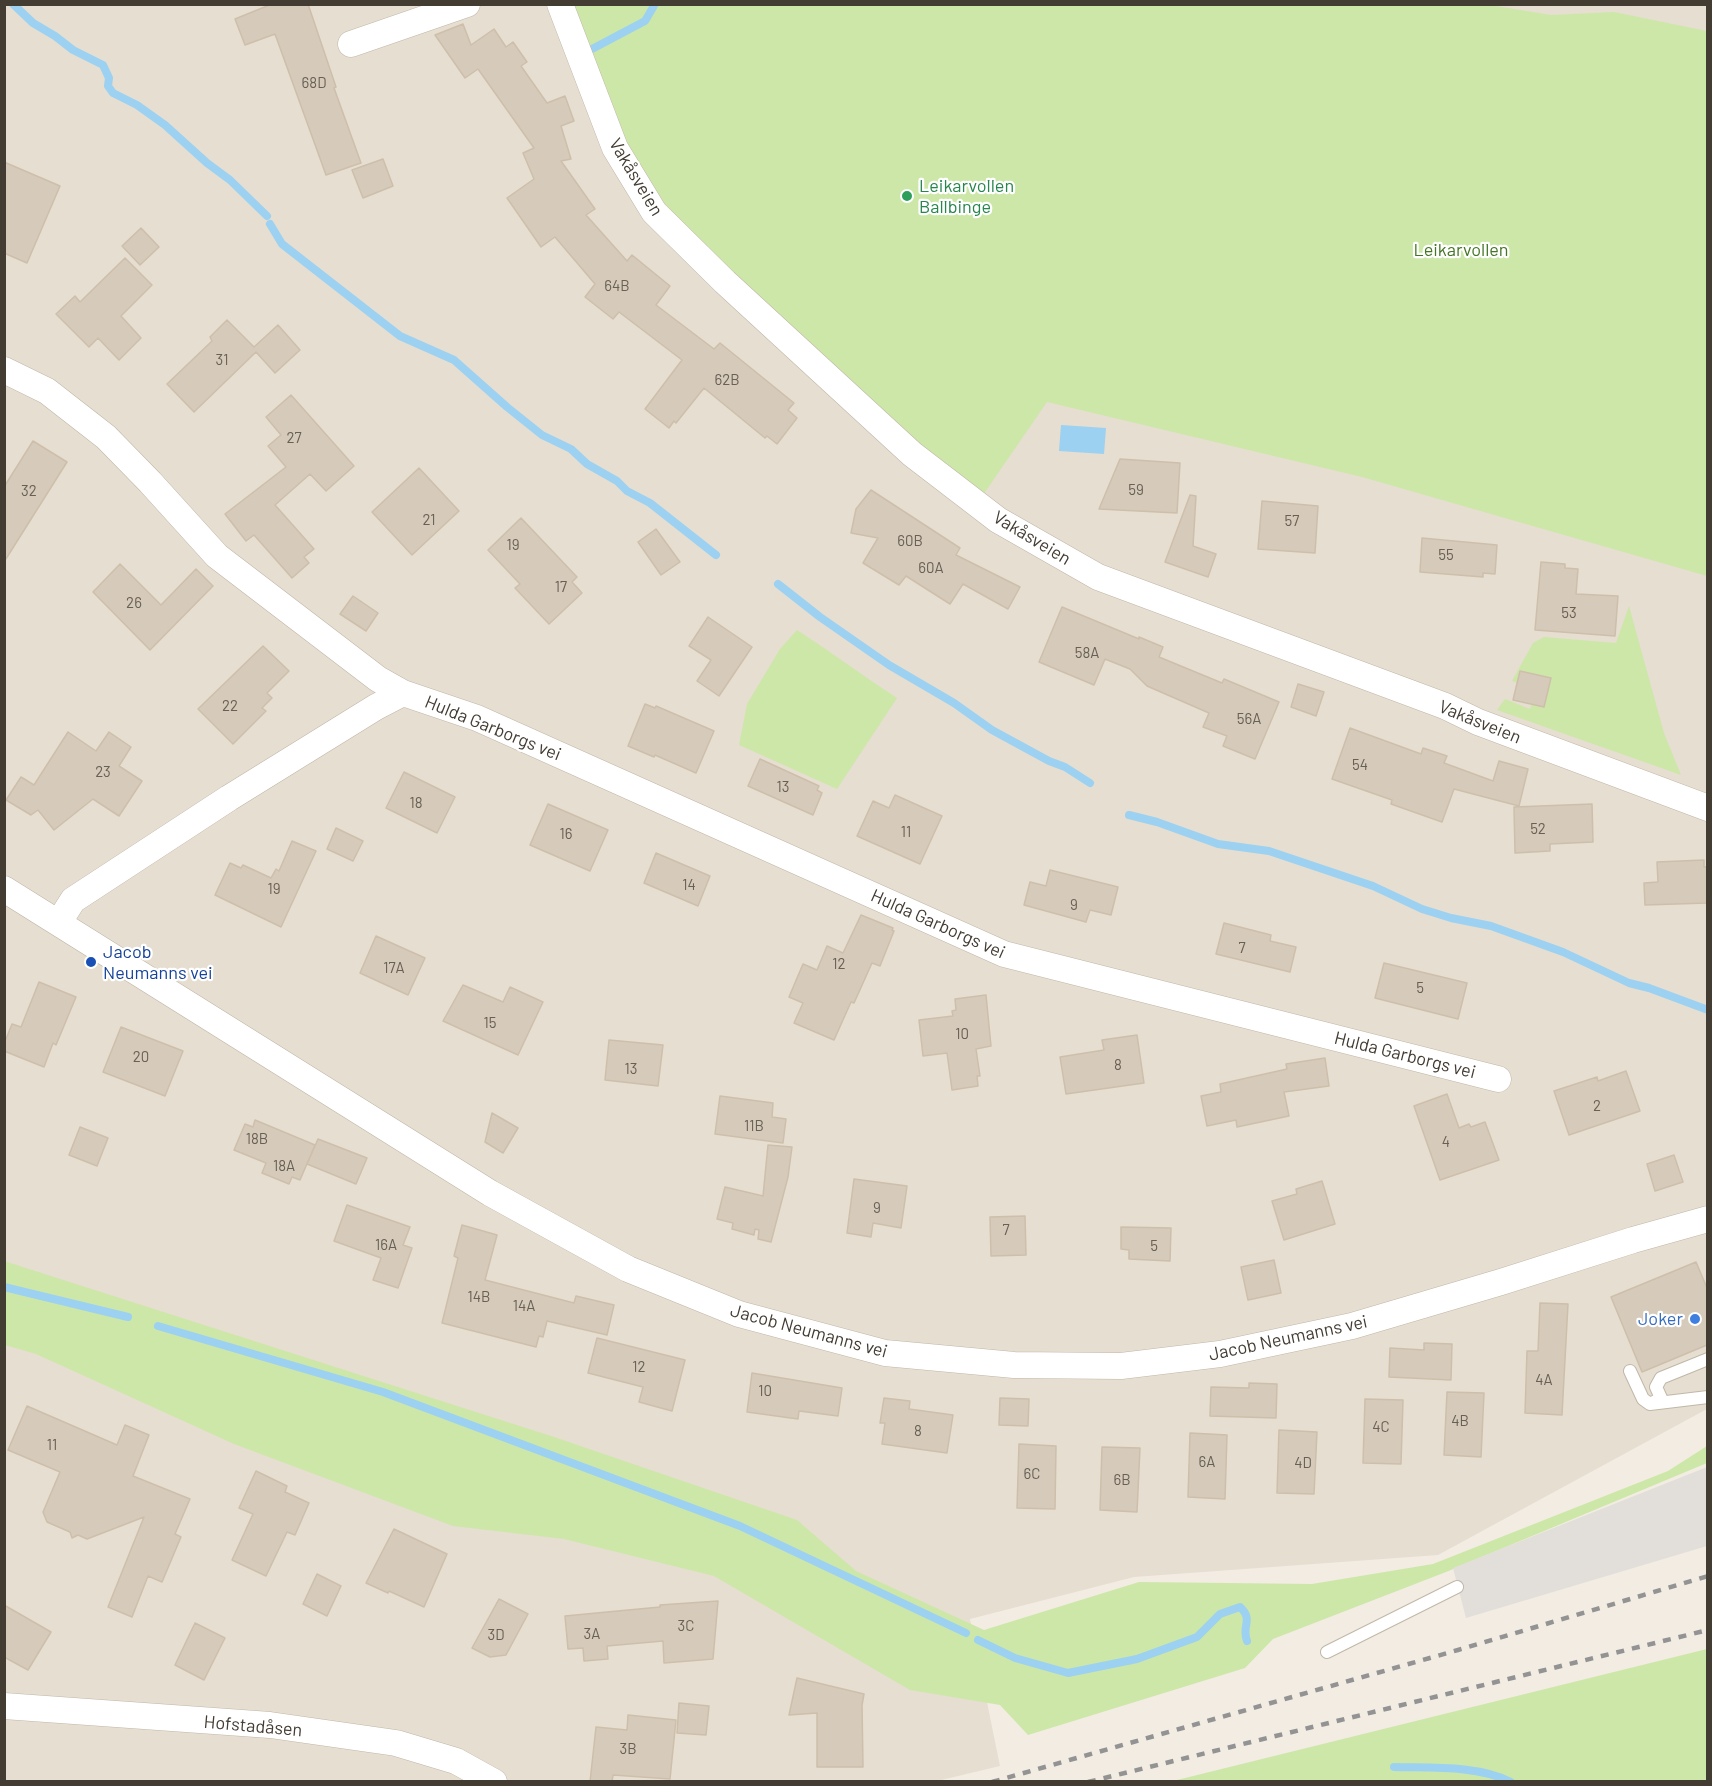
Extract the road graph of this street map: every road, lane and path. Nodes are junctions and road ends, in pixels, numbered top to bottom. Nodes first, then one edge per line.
1 (466, 4) edge
2 (560, 4) edge
3 (351, 44) dead end
4 (4, 370) edge
5 (403, 693) junction
6 (1707, 808) edge
7 (4, 888) edge
8 (59, 922) junction
9 (1498, 1079) dead end
10 (1707, 1219) edge
11 (1707, 1359) edge
12 (1630, 1371) dead end
13 (1707, 1397) edge
14 (1650, 1404) junction
15 (1457, 1587) dead end
16 (1327, 1652) dead end
17 (4, 1706) edge
18 (494, 1782) edge

1 - 3 street
2 - 6 street, Vakåsveien
4 - 5 street, Hulda Garborgs vei
5 - 8 street, Hulda Garborgs vei
5 - 9 street, Hulda Garborgs vei
7 - 8 street, Jacob Neumanns vei
8 - 10 street, Jacob Neumanns vei
11 - 14 lane
12 - 14 lane
13 - 14 lane
15 - 16 lane
17 - 18 street, Hofstadåsen

